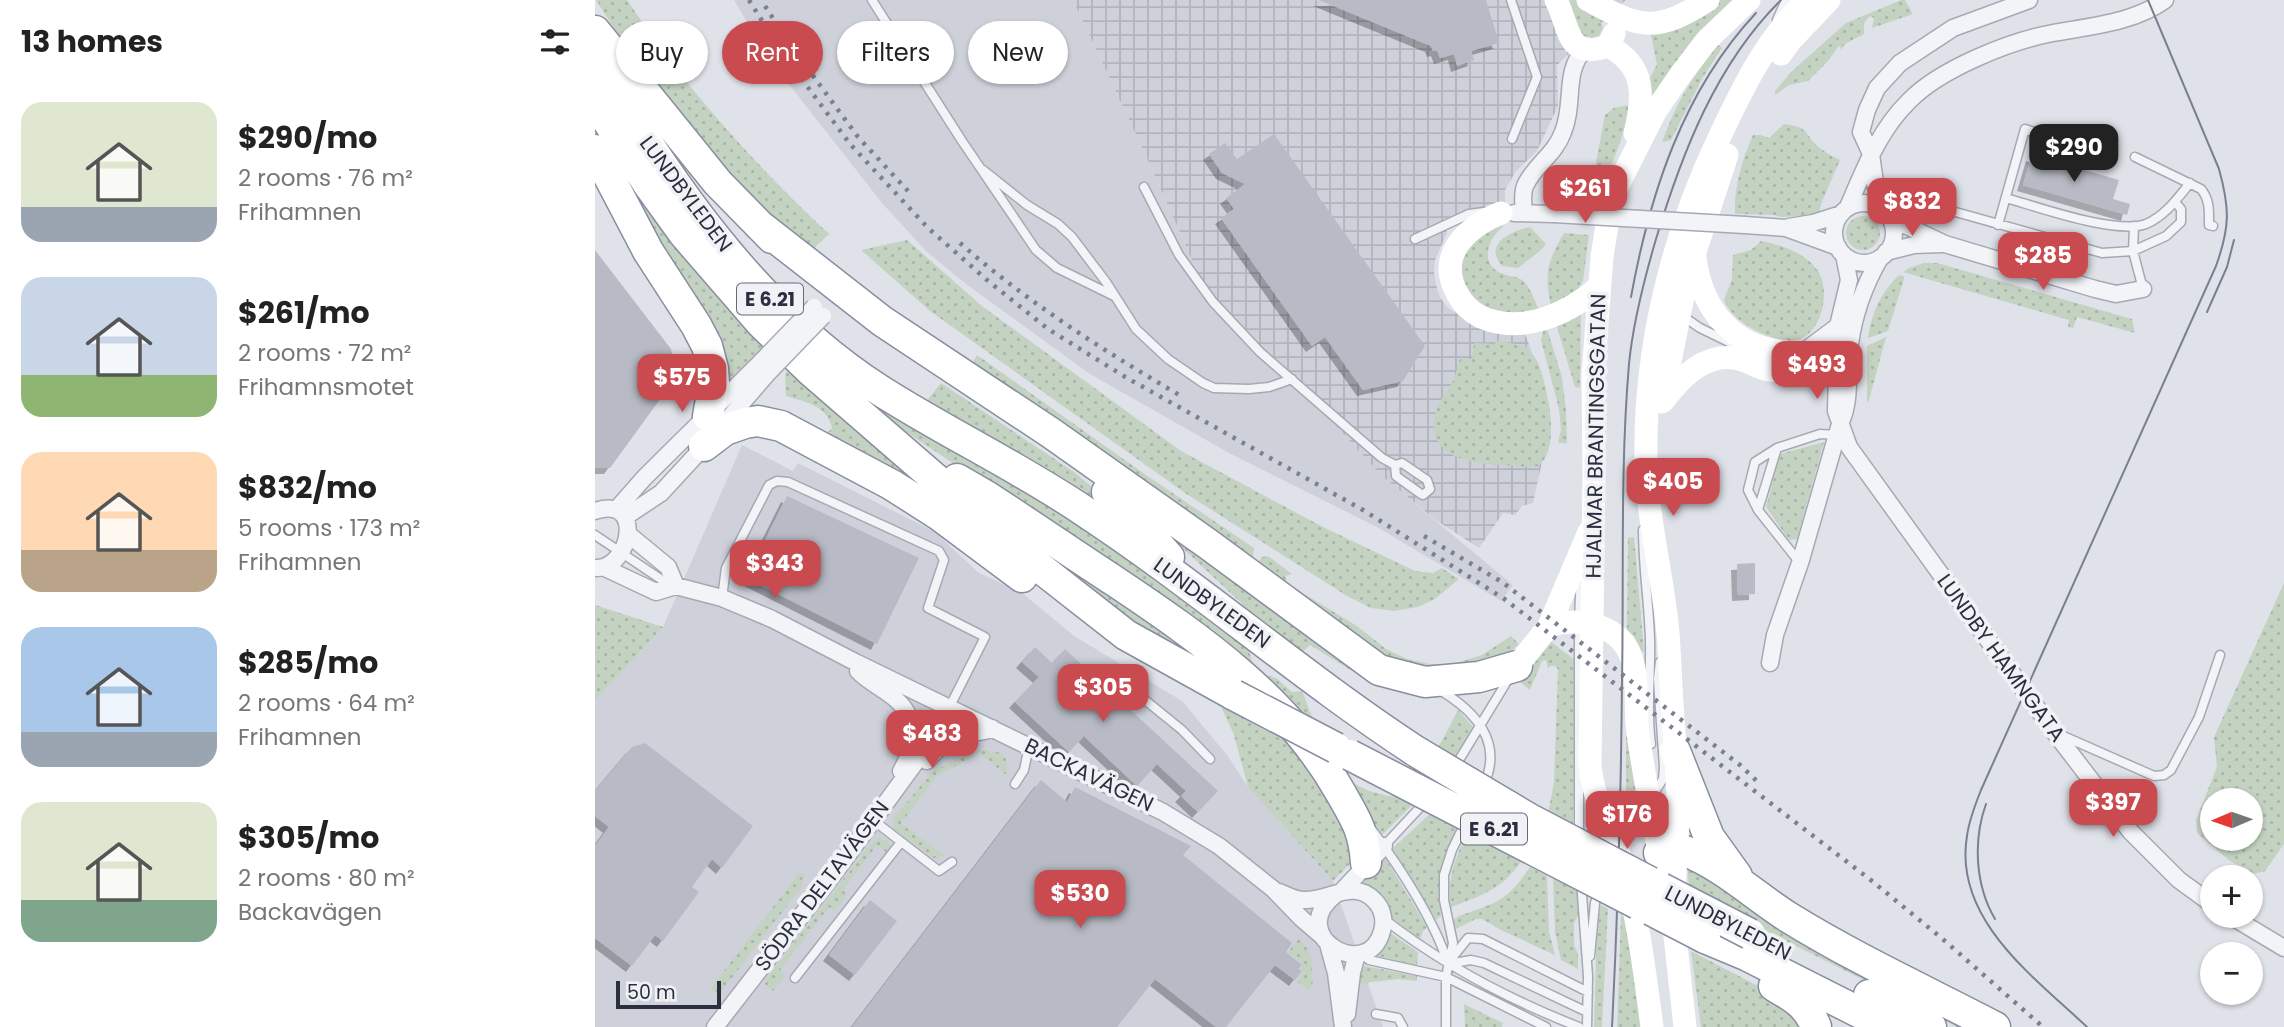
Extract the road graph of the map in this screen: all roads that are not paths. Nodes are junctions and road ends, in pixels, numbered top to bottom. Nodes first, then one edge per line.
1 (872, 0) edge
2 (1511, 0) edge
3 (1556, 0) edge
4 (1588, 0) edge
5 (1708, 0) edge
6 (1749, 0) edge
7 (1786, 0) edge
8 (1807, 0) edge
9 (1829, 0) edge
10 (2029, 0) edge
11 (2165, 0) edge
12 (1613, 13) junction
13 (595, 31) edge
14 (1608, 46) junction
15 (1585, 50) junction
16 (595, 58) edge
17 (1759, 58) junction
18 (595, 101) edge
19 (1512, 139) dead end
20 (2057, 140) dead end
21 (595, 150) edge
22 (1871, 154) junction
23 (2135, 157) dead end
24 (1629, 161) junction
25 (983, 170) junction
26 (2190, 183) junction
27 (1144, 187) dead end
28 (2007, 198) junction
29 (2175, 202) junction
30 (1844, 210) junction
31 (1952, 211) dead end
32 (1512, 213) junction
33 (1886, 214) junction
34 (759, 225) junction
35 (1998, 225) junction
36 (2134, 226) junction
37 (2213, 226) dead end
38 (1786, 228) junction
39 (1415, 239) dead end
40 (1945, 244) junction
41 (1694, 251) junction
42 (1841, 251) junction
43 (2133, 251) junction
44 (1883, 255) junction
45 (1599, 287) junction
46 (2143, 289) joint
47 (1114, 296) junction
48 (1672, 304) junction
49 (820, 309) junction
50 (1838, 326) junction
51 (1802, 353) junction
52 (1840, 365) junction
53 (762, 370) junction
54 (1292, 379) junction
55 (1662, 402) junction
56 (708, 416) junction
57 (1839, 430) junction
58 (1647, 438) junction
59 (704, 446) junction
60 (1777, 448) junction
61 (901, 449) junction
62 (1395, 466) junction
63 (1647, 475) junction
64 (1758, 510) junction
65 (611, 514) edge
66 (1594, 526) junction
67 (595, 535) edge
68 (620, 552) junction
69 (1800, 563) junction
70 (600, 568) edge
71 (676, 586) junction
72 (722, 598) junction
73 (1207, 599) junction
74 (1667, 617) junction
75 (1586, 623) junction
76 (1549, 626) junction
77 (1126, 635) junction
78 (2220, 655) dead end
79 (855, 662) junction
80 (1770, 663) dead end
81 (1517, 666) junction
82 (1425, 682) junction
83 (1145, 700) dead end
84 (949, 708) junction
85 (1481, 727) junction
86 (992, 728) junction
87 (2056, 733) junction
88 (1029, 746) junction
89 (1661, 756) junction
90 (1210, 759) dead end
91 (1015, 784) dead end
92 (1650, 799) junction
93 (1476, 801) dead end
94 (1470, 812) dead end
95 (877, 815) junction
96 (901, 842) junction
97 (1668, 851) junction
98 (1580, 853) dead end
99 (1375, 855) junction
100 (1612, 860) junction
101 (952, 862) dead end
102 (1580, 866) dead end
103 (1602, 878) dead end
104 (1629, 885) junction
105 (1744, 885) junction
106 (1273, 889) junction
107 (1338, 893) junction
108 (2200, 895) edge
109 (1383, 919) junction
110 (2251, 928) edge
111 (1325, 940) junction
112 (2284, 948) edge
113 (1747, 952) junction
114 (1359, 953) junction
115 (1448, 964) junction
116 (1588, 976) junction
117 (1446, 977) junction
118 (795, 978) dead end
119 (1588, 992) junction
120 (1587, 1012) junction
121 (1376, 1014) dead end
122 (715, 1027) edge
123 (1344, 1027) edge
124 (1403, 1027) edge
125 (1446, 1027) edge
126 (1546, 1027) edge
127 (1579, 1027) edge
128 (1587, 1027) edge
129 (1652, 1027) edge
130 (1685, 1027) edge
131 (1816, 1027) edge
132 (1888, 1027) edge
133 (1931, 1027) edge
134 (1995, 1027) edge

1 - 25 lane
2 - 19 lane
3 - 15 main road
4 - 12 main road
5 - 12 main road
6 - 24 main road, HJALMAR BRANTINGSGATAN
7 - 17 lane
8 - 17 main road
9 - 41 main road
10 - 22 street
11 - 22 street
12 - 14 main road
13 - 34 highway
14 - 15 main road
14 - 24 main road
15 - 32 street
16 - 73 highway, LUNDBYLEDEN / E 6.21
17 - 48 main road
18 - 61 highway, LUNDBYLEDEN / E 6.21
20 - 28 lane
21 - 56 highway
22 - 30 street
22 - 33 street
23 - 26 lane
24 - 45 main road, HJALMAR BRANTINGSGATAN
25 - 47 lane
25 - 47 lane
26 - 29 lane
26 - 37 lane
27 - 54 lane
28 - 35 lane
28 - 36 lane
29 - 36 lane
29 - 43 lane
30 - 33 street
30 - 38 street
30 - 42 street
31 - 35 lane
32 - 38 street, bridge
32 - 39 lane
32 - 45 main road
33 - 40 street
33 - 44 street
34 - 49 highway
34 - 82 highway
35 - 43 lane
36 - 43 lane
38 - 42 street
40 - 44 street
40 - 46 street
41 - 48 main road
41 - 51 main road
42 - 44 street
42 - 50 street, LUNDBY HAMNGATA
43 - 46 lane
44 - 52 street, LUNDBY HAMNGATA
45 - 66 main road, HJALMAR BRANTINGSGATAN
47 - 54 lane
48 - 51 lane
48 - 55 main road
48 - 58 main road
49 - 53 street, bridge
49 - 73 highway
50 - 51 street
50 - 52 street, LUNDBY HAMNGATA
51 - 52 main road
52 - 55 main road
52 - 57 street, LUNDBY HAMNGATA
53 - 56 street, BACKAVÄGEN
53 - 59 street
54 - 62 lane
55 - 58 main road
56 - 65 street, BACKAVÄGEN
57 - 60 lane
57 - 69 street, LUNDBY HAMNGATA
57 - 87 street, LUNDBY HAMNGATA
58 - 63 main road
59 - 65 street
59 - 77 highway
60 - 64 lane
60 - 64 lane
61 - 77 highway, LUNDBYLEDEN / E 6.21
61 - 99 highway
62 - 62 lane
63 - 74 main road
63 - 89 lane
64 - 69 lane
65 - 68 street, BACKAVÄGEN
65 - 71 street
66 - 75 main road, HJALMAR BRANTINGSGATAN
66 - 76 main road
67 - 68 lane
68 - 70 street, BACKAVÄGEN
68 - 71 lane
69 - 80 street, LUNDBY HAMNGATA
70 - 71 street, BACKAVÄGEN
71 - 72 street, BACKAVÄGEN
72 - 79 street, BACKAVÄGEN
72 - 84 lane
73 - 113 highway, LUNDBYLEDEN / E 6.21, bridge
74 - 89 main road
74 - 92 lane
75 - 76 main road
75 - 92 main road
75 - 98 lane
75 - 100 main road, HJALMAR BRANTINGSGATAN
76 - 81 main road
77 - 113 highway, LUNDBYLEDEN / E 6.21, bridge
78 - 87 lane
79 - 84 street, BACKAVÄGEN
79 - 95 street, BACKAVÄGEN
81 - 82 highway
81 - 85 lane
82 - 85 lane
83 - 90 lane
84 - 86 street, BACKAVÄGEN
84 - 95 street, SÖDRA DELTAVÄGEN
85 - 93 lane
85 - 99 lane
86 - 88 street, BACKAVÄGEN
86 - 95 street
87 - 108 street, LUNDBY HAMNGATA
88 - 91 lane
88 - 106 street, BACKAVÄGEN
89 - 92 lane
89 - 97 main road
89 - 105 highway
92 - 97 main road
92 - 100 lane
94 - 115 lane
95 - 96 lane
95 - 122 street, SÖDRA DELTAVÄGEN
96 - 101 lane
96 - 118 lane
97 - 104 main road
97 - 105 highway
97 - 130 main road
99 - 107 street
99 - 115 lane
100 - 104 main road, HJALMAR BRANTINGSGATAN
102 - 116 lane
103 - 116 lane
104 - 129 main road, HJALMAR BRANTINGSGATAN
105 - 134 highway
106 - 107 street, BACKAVÄGEN
106 - 111 street, BACKAVÄGEN
107 - 109 street
107 - 111 street
109 - 114 street
109 - 115 lane
110 - 112 street
111 - 114 street
111 - 123 street
113 - 131 highway
113 - 132 highway, LUNDBYLEDEN / E 6.21
113 - 133 highway, LUNDBYLEDEN / E 6.21
114 - 117 lane
114 - 123 street
115 - 117 lane
115 - 119 lane
115 - 120 lane
115 - 127 lane
116 - 119 lane
117 - 125 lane
117 - 126 lane
119 - 120 lane
120 - 128 lane
121 - 124 lane

